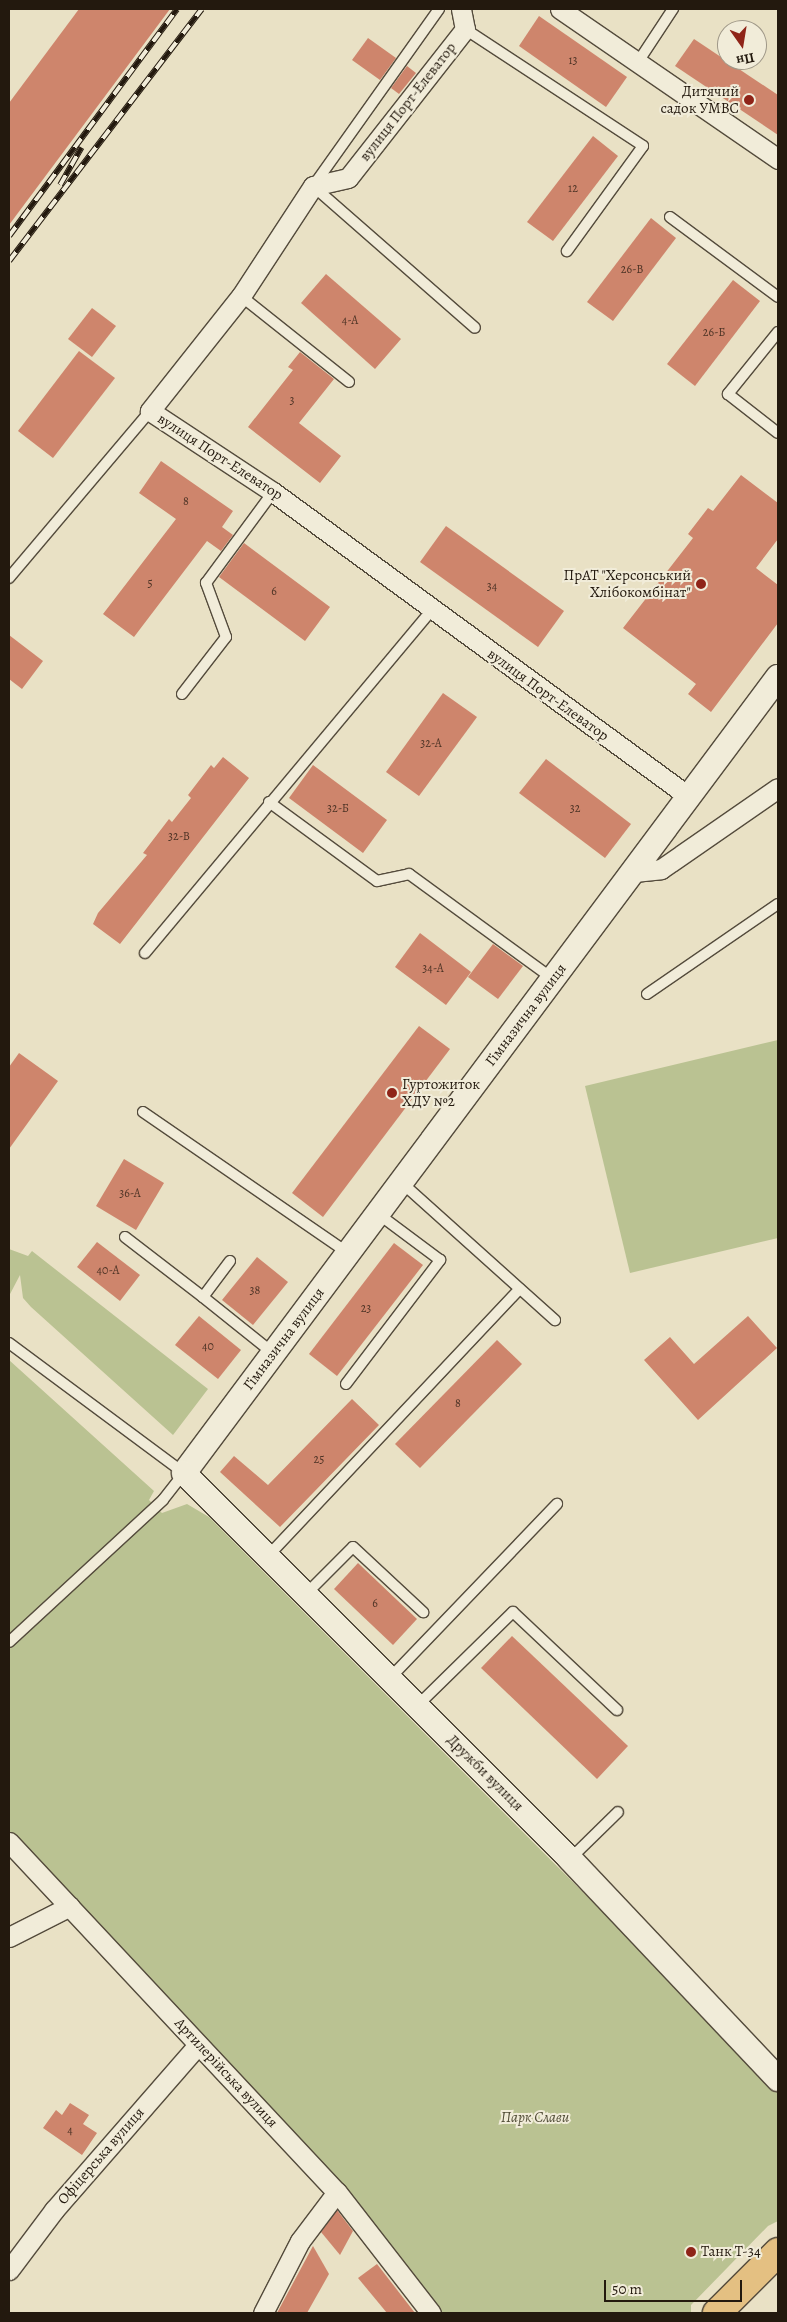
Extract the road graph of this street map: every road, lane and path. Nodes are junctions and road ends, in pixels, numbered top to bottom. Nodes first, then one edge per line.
1 (439, 9) edge
2 (461, 9) edge
3 (560, 9) edge
4 (673, 9) edge
5 (465, 29) junction
6 (638, 62) junction
7 (778, 159) edge
8 (313, 186) junction
9 (670, 217) dead end
10 (567, 251) dead end
11 (241, 296) junction
12 (778, 297) edge
13 (475, 328) dead end
14 (778, 332) edge
15 (349, 382) dead end
16 (150, 411) junction
17 (778, 433) edge
18 (273, 492) junction
19 (9, 578) edge
20 (432, 610) junction
21 (778, 677) edge
22 (182, 694) dead end
23 (778, 788) edge
24 (688, 796) junction
25 (269, 802) junction
26 (634, 872) junction
27 (778, 904) edge
28 (145, 953) dead end
29 (553, 979) junction
30 (647, 994) dead end
31 (143, 1112) dead end
32 (401, 1182) junction
33 (377, 1213) junction
34 (125, 1238) dead end
35 (348, 1253) junction
36 (230, 1261) dead end
37 (520, 1288) junction
38 (203, 1297) junction
39 (555, 1320) dead end
40 (9, 1343) edge
41 (273, 1353) junction
42 (346, 1384) dead end
43 (184, 1473) junction
44 (557, 1504) dead end
45 (268, 1556) junction
46 (306, 1594) junction
47 (422, 1612) dead end
48 (9, 1642) edge
49 (391, 1678) junction
50 (418, 1705) junction
51 (617, 1710) dead end
52 (618, 1812) dead end
53 (9, 1842) edge
54 (570, 1859) junction
55 (70, 1906) junction
56 (9, 1937) edge
57 (198, 2045) junction
58 (778, 2079) edge
59 (337, 2192) junction
60 (778, 2252) edge
61 (9, 2270) edge
62 (263, 2313) edge
63 (431, 2313) edge
64 (717, 2313) edge

1 - 8 lane
2 - 5 street, вулиця Порт-Елеватор
3 - 6 street
4 - 6 lane
5 - 8 street, вулиця Порт-Елеватор
5 - 10 lane
6 - 7 street
8 - 11 street, вулиця Порт-Елеватор
8 - 13 lane
9 - 12 lane
11 - 15 lane
11 - 16 street, вулиця Порт-Елеватор
14 - 17 lane
16 - 18 street, вулиця Порт-Елеватор
16 - 19 lane
18 - 20 street, вулиця Порт-Елеватор
18 - 22 lane
20 - 24 street, вулиця Порт-Елеватор
20 - 25 lane
21 - 24 street, Гімназична вулиця
23 - 26 street
24 - 26 street, Гімназична вулиця
25 - 28 lane
25 - 29 lane
26 - 29 street, Гімназична вулиця
27 - 30 lane
29 - 32 street, Гімназична вулиця
31 - 35 lane
32 - 33 street, Гімназична вулиця
32 - 37 lane
33 - 35 street, Гімназична вулиця
33 - 42 lane
34 - 38 lane
35 - 41 street, Гімназична вулиця
36 - 38 lane
37 - 39 lane
37 - 45 lane
38 - 41 lane
40 - 43 lane
41 - 43 street, Гімназична вулиця
43 - 45 street, Дружби вулиця
43 - 48 lane
44 - 49 lane
45 - 46 street, Дружби вулиця
46 - 47 lane
46 - 49 street, Дружби вулиця
49 - 50 street, Дружби вулиця
50 - 51 lane
50 - 54 street, Дружби вулиця
52 - 54 lane
53 - 55 street, Артилерійська вулиця
54 - 58 street, Дружби вулиця
55 - 56 street
55 - 57 street, Артилерійська вулиця
57 - 59 street, Артилерійська вулиця
57 - 61 street, Офіцерська вулиця
59 - 62 street
59 - 63 street, Артилерійська вулиця
60 - 64 main road

